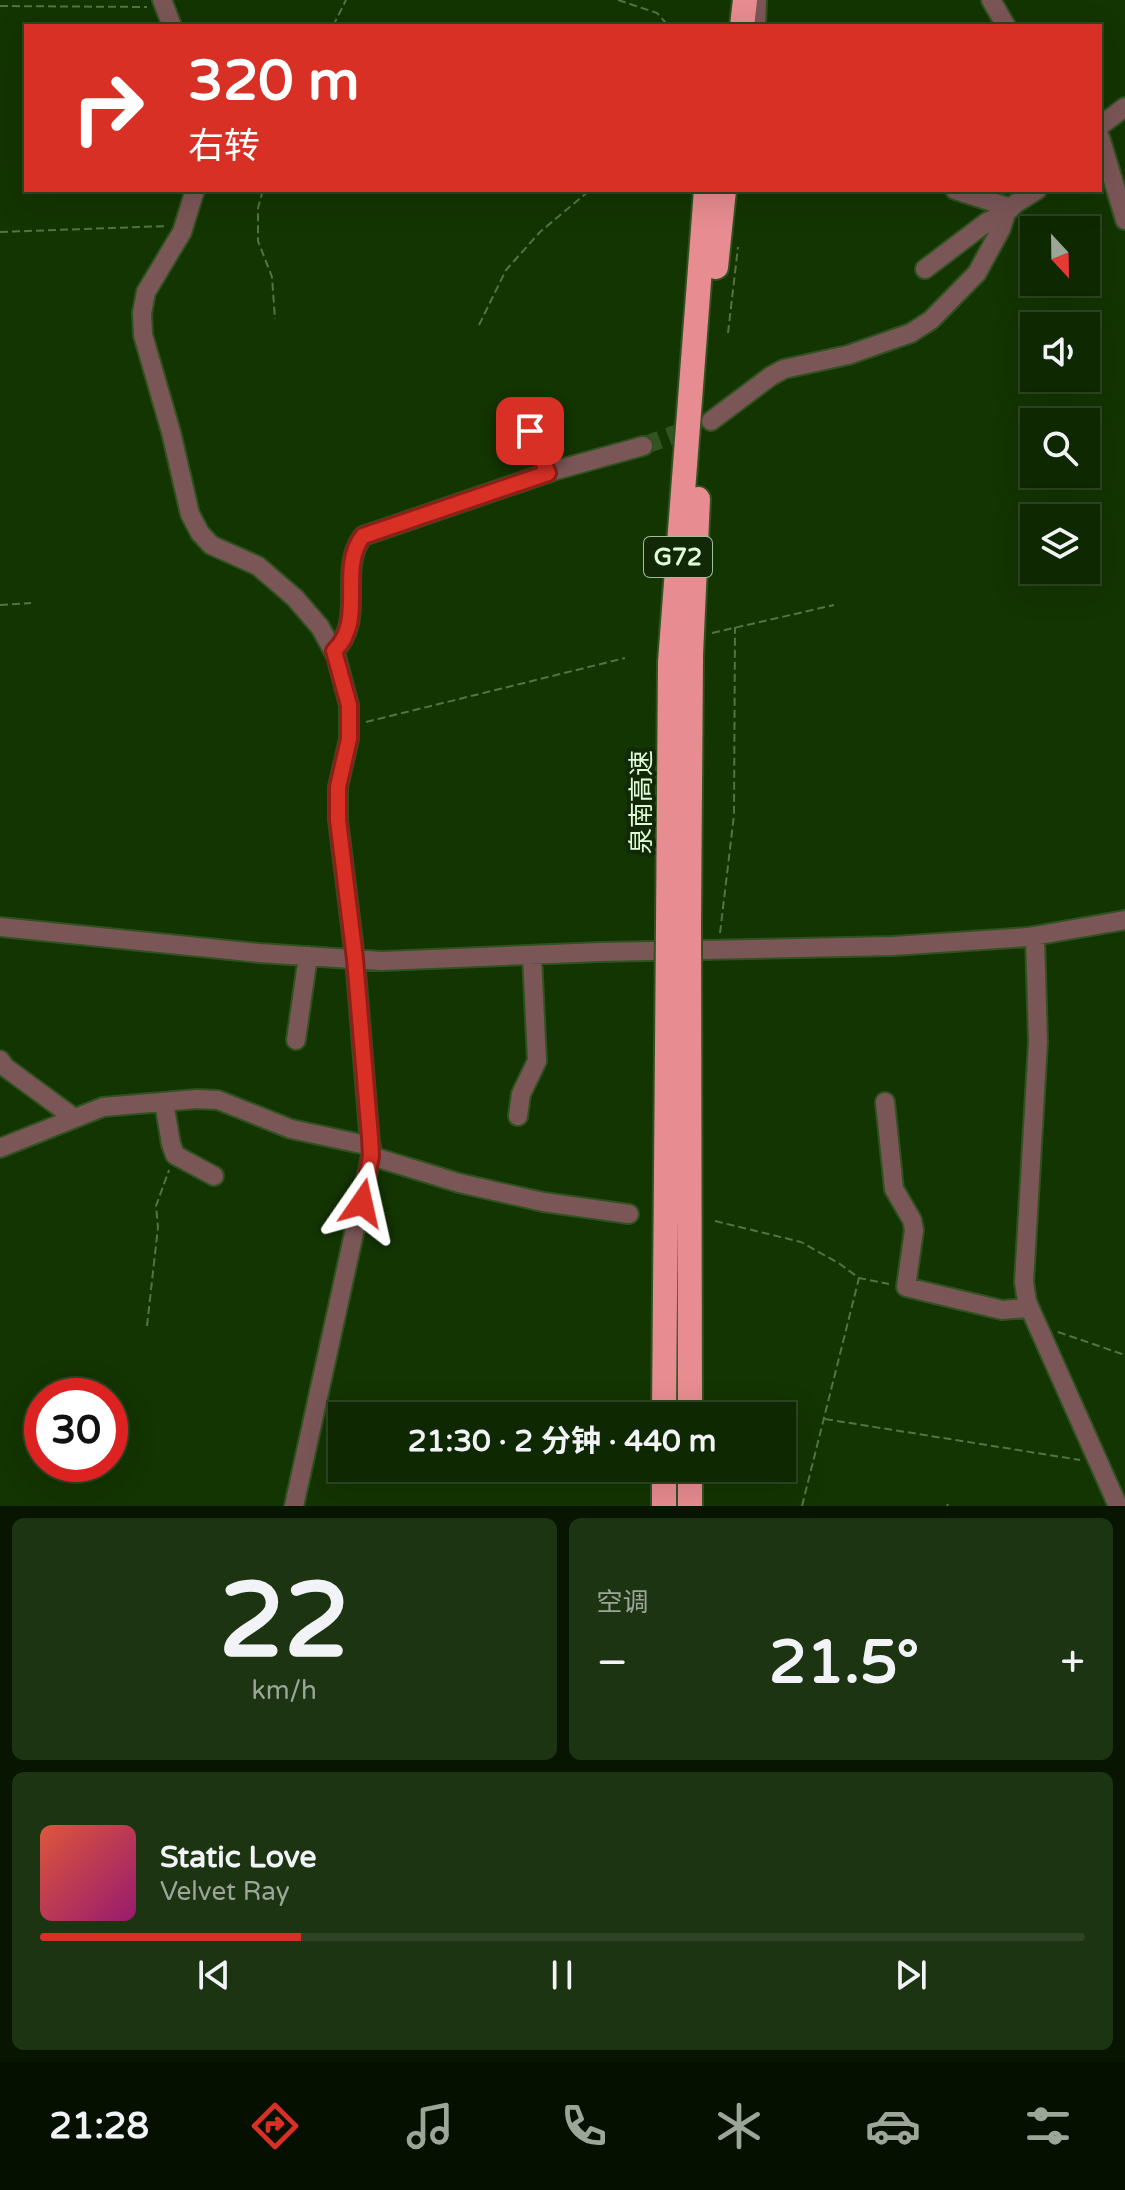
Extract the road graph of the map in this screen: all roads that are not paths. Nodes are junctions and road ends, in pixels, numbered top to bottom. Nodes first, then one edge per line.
1 (730, 0) edge
2 (745, 0) edge
3 (757, 0) edge
4 (991, 0) edge
5 (164, 4) edge
6 (171, 24) edge
7 (726, 24) edge
8 (742, 24) edge
9 (756, 24) edge
10 (1005, 24) edge
11 (1125, 107) edge
12 (1102, 124) edge
13 (1102, 144) edge
14 (194, 192) edge
15 (706, 192) edge
16 (724, 192) edge
17 (960, 192) edge
18 (1034, 192) edge
19 (1009, 211) junction
20 (1125, 220) edge
21 (925, 269) dead end
22 (522, 410) dead end
23 (711, 421) tunnel mouth
24 (643, 446) tunnel mouth
25 (548, 473) junction
26 (334, 651) junction
27 (1125, 920) edge
28 (678, 925) junction
29 (0, 927) edge
30 (1035, 936) junction
31 (532, 955) junction
32 (308, 956) junction
33 (355, 959) junction
34 (296, 1040) dead end
35 (0, 1060) edge
36 (164, 1102) junction
37 (885, 1102) dead end
38 (518, 1116) dead end
39 (73, 1117) junction
40 (0, 1148) edge
41 (371, 1151) junction
42 (214, 1176) dead end
43 (629, 1214) dead end
44 (1032, 1316) junction
45 (664, 1402) edge
46 (690, 1402) edge
47 (664, 1482) edge
48 (690, 1482) edge
49 (294, 1506) edge
50 (664, 1506) edge
51 (690, 1506) edge
52 (1118, 1506) edge

1 - 7 highway
2 - 8 highway
3 - 9 street
4 - 10 street
5 - 6 street
11 - 12 street
13 - 20 street
14 - 26 street
15 - 28 highway, 泉南高速 / G72
16 - 28 highway, 泉南高速 / G72
17 - 19 street
18 - 19 street
19 - 21 street
19 - 23 street
22 - 25 street
24 - 25 street
25 - 26 street
26 - 33 street
27 - 30 street
28 - 45 highway, 泉南高速 / G72, bridge
28 - 46 highway, 泉南高速 / G72, bridge
29 - 32 street
30 - 31 street
30 - 44 street
31 - 33 street
31 - 38 street
32 - 33 street
32 - 34 street
33 - 41 street
35 - 39 street
36 - 39 street
36 - 41 street
36 - 42 street
37 - 44 street
39 - 40 street
41 - 43 street
41 - 49 street
44 - 52 street
47 - 50 highway
48 - 51 highway

